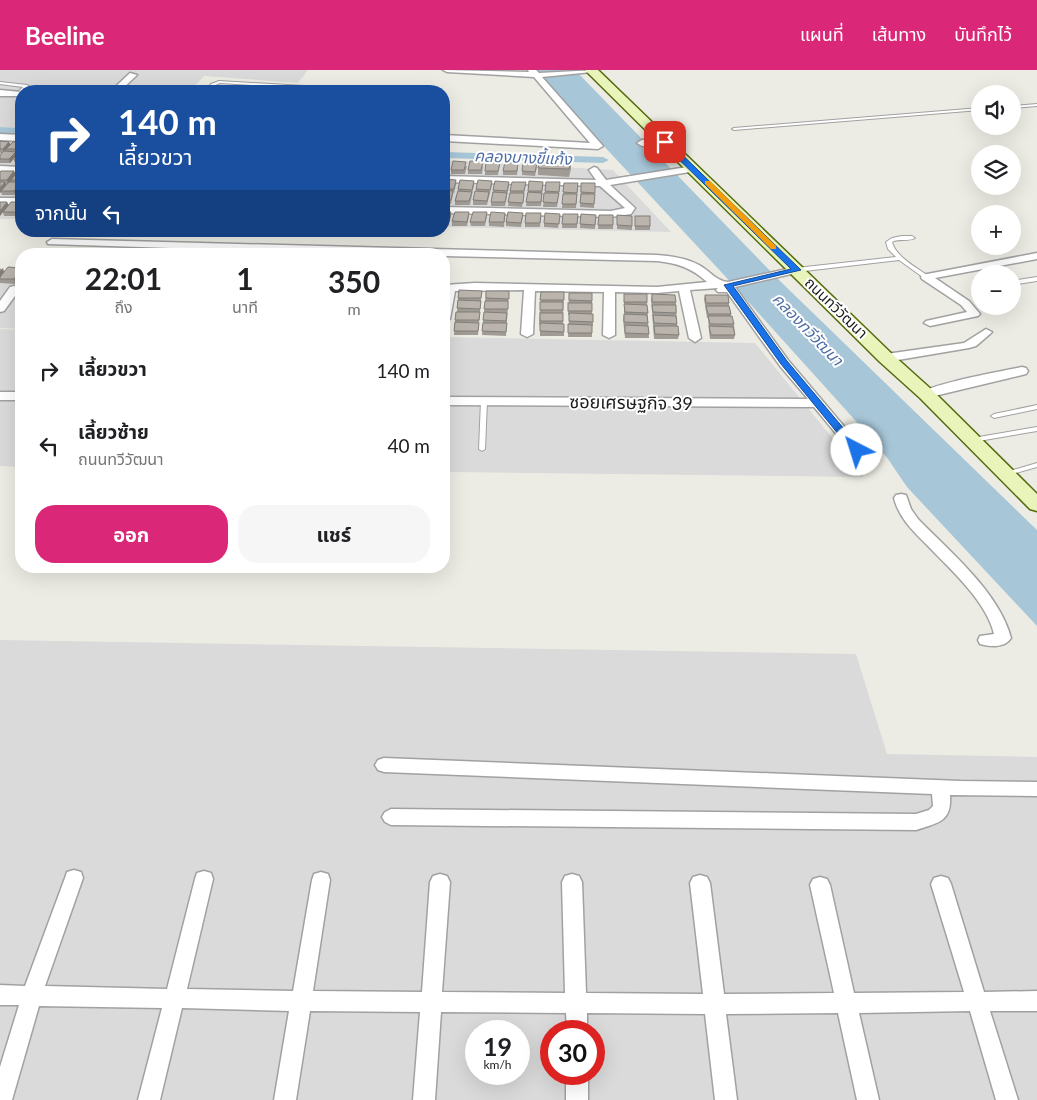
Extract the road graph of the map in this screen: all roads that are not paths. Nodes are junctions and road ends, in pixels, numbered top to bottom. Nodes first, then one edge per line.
1 (447, 70) edge
2 (592, 70) edge
3 (134, 74) dead end
4 (536, 74) edge
5 (0, 83) edge
6 (18, 85) edge
7 (122, 85) edge
8 (212, 85) edge
9 (264, 85) edge
10 (0, 93) edge
11 (15, 93) edge
12 (1037, 105) edge
13 (1021, 106) edge
14 (971, 110) edge
15 (734, 129) dead end
16 (0, 137) edge
17 (15, 138) edge
18 (450, 138) edge
19 (665, 142) junction
20 (642, 143) dead end
21 (0, 169) edge
22 (693, 169) junction
23 (15, 170) edge
24 (594, 170) dead end
25 (450, 179) edge
26 (603, 183) junction
27 (0, 200) edge
28 (15, 201) edge
29 (450, 210) edge
30 (912, 238) dead end
31 (52, 242) dead end
32 (260, 248) edge
33 (450, 252) edge
34 (1037, 256) edge
35 (900, 258) junction
36 (796, 270) junction
37 (926, 277) junction
38 (1037, 279) edge
39 (1021, 282) edge
40 (727, 284) junction
41 (450, 287) edge
42 (0, 288) edge
43 (530, 288) junction
44 (15, 289) edge
45 (684, 289) junction
46 (610, 290) junction
47 (15, 292) edge
48 (0, 308) edge
49 (930, 323) dead end
50 (986, 332) dead end
51 (527, 334) dead end
52 (609, 335) dead end
53 (695, 338) dead end
54 (886, 358) junction
55 (1022, 371) dead end
56 (926, 394) junction
57 (0, 396) edge
58 (15, 396) edge
59 (450, 401) edge
60 (484, 401) junction
61 (818, 403) junction
62 (1037, 408) edge
63 (994, 416) dead end
64 (1037, 429) edge
65 (970, 441) junction
66 (482, 449) dead end
67 (857, 450) dead end
68 (1037, 465) edge
69 (1005, 474) junction
70 (901, 498) dead end
71 (1037, 505) edge
72 (986, 640) dead end
73 (384, 764) dead end
74 (941, 787) junction
75 (1037, 789) edge
76 (390, 817) dead end
77 (74, 878) dead end
78 (204, 878) dead end
79 (321, 880) dead end
80 (440, 882) dead end
81 (572, 882) dead end
82 (700, 883) dead end
83 (942, 884) dead end
84 (820, 885) dead end
85 (0, 995) edge
86 (32, 995) junction
87 (175, 998) junction
88 (300, 1001) junction
89 (1035, 1001) edge
90 (432, 1002) junction
91 (977, 1002) junction
92 (577, 1003) junction
93 (846, 1003) junction
94 (714, 1004) junction
95 (577, 1020) edge
96 (577, 1085) edge
97 (1, 1100) edge
98 (149, 1100) edge
99 (285, 1100) edge
100 (424, 1100) edge
101 (578, 1100) edge
102 (726, 1100) edge
103 (868, 1100) edge
104 (1007, 1100) edge

1 - 4 street
2 - 4 street
2 - 19 main road, ถนนทวีวัฒนา
3 - 7 street
4 - 18 street
5 - 6 lane
8 - 9 lane
10 - 11 street
12 - 13 lane
14 - 15 lane
16 - 17 street
19 - 20 street
19 - 22 main road, ถนนทวีวัฒนา
21 - 23 street
22 - 26 street
22 - 36 main road, ถนนทวีวัฒนา
24 - 26 street
25 - 26 street
26 - 29 street
27 - 28 street
30 - 35 lane
31 - 32 street
33 - 40 street
34 - 37 street
35 - 36 lane
35 - 37 lane
36 - 40 street
36 - 54 main road, ถนนทวีวัฒนา
37 - 49 street
38 - 39 lane
40 - 45 street
40 - 61 street
41 - 43 street
42 - 44 street
43 - 46 street
43 - 51 street
45 - 46 street
45 - 53 street
46 - 52 street
47 - 48 street
50 - 54 street
54 - 56 main road, ถนนทวีวัฒนา
55 - 56 street
56 - 65 main road, ถนนทวีวัฒนา
57 - 58 street
59 - 60 street, ซอยเศรษฐกิจ 39
60 - 61 street, ซอยเศรษฐกิจ 39
60 - 66 lane
61 - 67 street
62 - 63 lane
64 - 65 lane
65 - 69 main road, ถนนทวีวัฒนา
68 - 69 lane
69 - 71 main road, ถนนทวีวัฒนา
70 - 72 street
73 - 74 street
74 - 75 street
74 - 76 street
77 - 86 street
78 - 87 street
79 - 88 street
80 - 90 street
81 - 92 street
82 - 94 street
83 - 91 street
84 - 93 street
85 - 86 street
86 - 87 street
86 - 97 street
87 - 88 street
87 - 98 street
88 - 90 street
88 - 99 street
89 - 91 street
90 - 92 street
90 - 100 street
91 - 93 street
91 - 104 street
92 - 94 street
92 - 95 street
93 - 94 street
93 - 103 street
94 - 102 street
96 - 101 street

